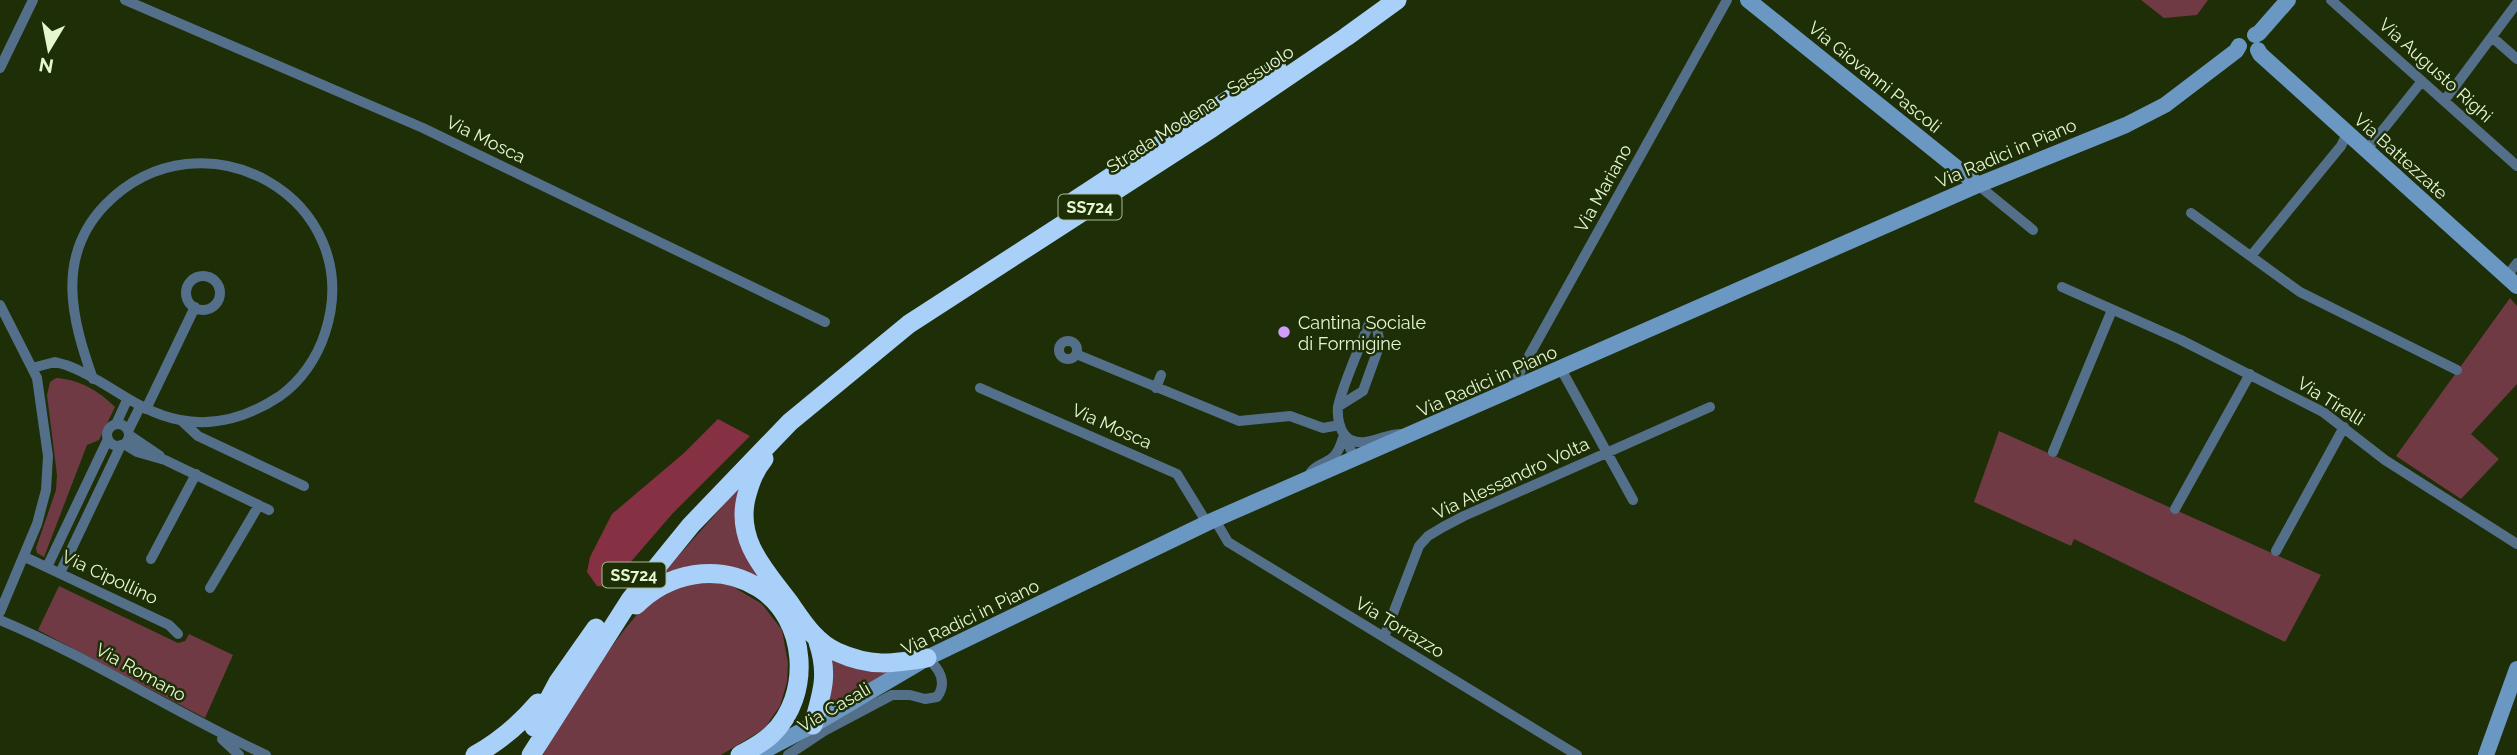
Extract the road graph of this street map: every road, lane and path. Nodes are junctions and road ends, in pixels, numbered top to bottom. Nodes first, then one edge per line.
1 (33, 0) edge
2 (125, 0) edge
3 (1376, 0) edge
4 (1397, 0) edge
5 (1727, 0) edge
6 (1748, 0) edge
7 (2288, 0) edge
8 (2331, 0) edge
9 (2517, 3) edge
10 (2492, 37) junction
11 (2251, 46) junction
12 (2517, 59) edge
13 (0, 68) edge
14 (2422, 81) junction
15 (2444, 102) junction
16 (2347, 134) junction
17 (2366, 151) junction
18 (2517, 166) edge
19 (1978, 185) junction
20 (2192, 213) dead end
21 (2033, 230) dead end
22 (2251, 256) junction
23 (2514, 275) edge
24 (2062, 287) dead end
25 (0, 306) edge
26 (195, 307) dead end
27 (2112, 310) junction
28 (825, 322) dead end
29 (1076, 354) dead end
30 (32, 368) junction
31 (1561, 369) junction
32 (2457, 370) dead end
33 (2250, 374) junction
34 (1161, 375) dead end
35 (93, 379) junction
36 (980, 388) dead end
37 (1156, 388) junction
38 (1509, 392) junction
39 (127, 400) junction
40 (1339, 406) junction
41 (1710, 407) dead end
42 (143, 408) junction
43 (783, 419) junction
44 (182, 421) junction
45 (116, 424) junction
46 (2344, 427) junction
47 (1342, 430) junction
48 (1410, 435) junction
49 (108, 439) junction
50 (125, 439) junction
51 (1607, 453) junction
52 (2053, 453) dead end
53 (1354, 457) junction
54 (196, 474) junction
55 (1308, 478) junction
56 (304, 486) dead end
57 (1633, 500) dead end
58 (2175, 509) dead end
59 (1211, 521) junction
60 (2517, 544) edge
61 (2276, 551) dead end
62 (24, 557) junction
63 (150, 559) dead end
64 (47, 567) junction
65 (60, 573) junction
66 (210, 588) dead end
67 (0, 612) edge
68 (0, 620) edge
69 (607, 633) junction
70 (178, 634) dead end
71 (1384, 637) junction
72 (818, 642) junction
73 (926, 658) junction
74 (2517, 669) edge
75 (558, 682) junction
76 (813, 725) junction
77 (209, 728) junction
78 (239, 755) edge
79 (266, 755) edge
80 (475, 755) edge
81 (519, 755) edge
82 (531, 755) edge
83 (740, 755) edge
84 (756, 755) edge
85 (788, 755) edge
86 (1577, 755) edge
87 (2486, 755) edge

1 - 13 street
2 - 28 street, Via Mosca
3 - 43 highway, Strada Modena - Sassuolo
4 - 43 highway, Strada Modena - Sassuolo / SS724
5 - 38 street, Via Mariano
6 - 19 street, Via Giovanni Pascoli
7 - 11 street, Via Radici in Piano
8 - 14 street, Via Augusto Righi
9 - 10 street
10 - 12 street
10 - 15 street
11 - 16 street, Via Battezzate
11 - 19 street, Via Radici in Piano
14 - 15 street, Via Augusto Righi
14 - 17 street
15 - 18 street, Via Augusto Righi
16 - 17 street, Via Battezzate
16 - 22 street
17 - 23 street, Via Battezzate
19 - 21 street
19 - 31 street, Via Radici in Piano
20 - 22 street
22 - 32 street
24 - 27 street, Via Tirelli
25 - 30 street
26 - 42 street
27 - 33 street, Via Tirelli
27 - 52 street
29 - 37 street
30 - 35 street
30 - 62 street
31 - 38 street, Via Radici in Piano
31 - 51 street
33 - 46 street, Via Tirelli
33 - 58 street
34 - 37 street
35 - 39 street
35 - 44 street
36 - 59 street, Via Mosca
37 - 47 street
38 - 48 street, Via Radici in Piano
39 - 42 street
39 - 45 street
40 - 40 street
40 - 47 street
41 - 51 street, Via Alessandro Volta
42 - 44 street
42 - 50 street
43 - 69 highway, Strada Modena - Sassuolo / SS724
43 - 72 highway
43 - 75 highway, Strada Modena - Sassuolo / SS724
44 - 56 street
45 - 49 street
45 - 50 street
46 - 60 street, Via Tirelli
46 - 61 street
47 - 48 street
47 - 53 street
47 - 55 street
48 - 53 street, Via Radici in Piano
49 - 50 street
49 - 64 street
50 - 54 street
50 - 65 street
51 - 57 street
51 - 71 street, Via Alessandro Volta
53 - 55 street, Via Radici in Piano
54 - 63 street
54 - 66 street
55 - 59 street, Via Radici in Piano
59 - 71 street, Via Torrazzo
59 - 73 street, Via Radici in Piano
62 - 64 street, Via Cipollino
62 - 67 street
64 - 65 street, Via Cipollino
65 - 70 street, Via Cipollino
68 - 77 street, Via Romano
69 - 82 highway, Strada Modena - Sassuolo / SS724
69 - 83 highway
71 - 86 street, Via Torrazzo
72 - 73 highway
72 - 76 highway
73 - 76 street, Via Radici in Piano
73 - 85 street, Via Casali
74 - 87 street
75 - 80 highway
75 - 81 highway, Strada Modena - Sassuolo / SS724
76 - 84 street, Via Radici in Piano
77 - 78 street
77 - 79 street, Via Romano

